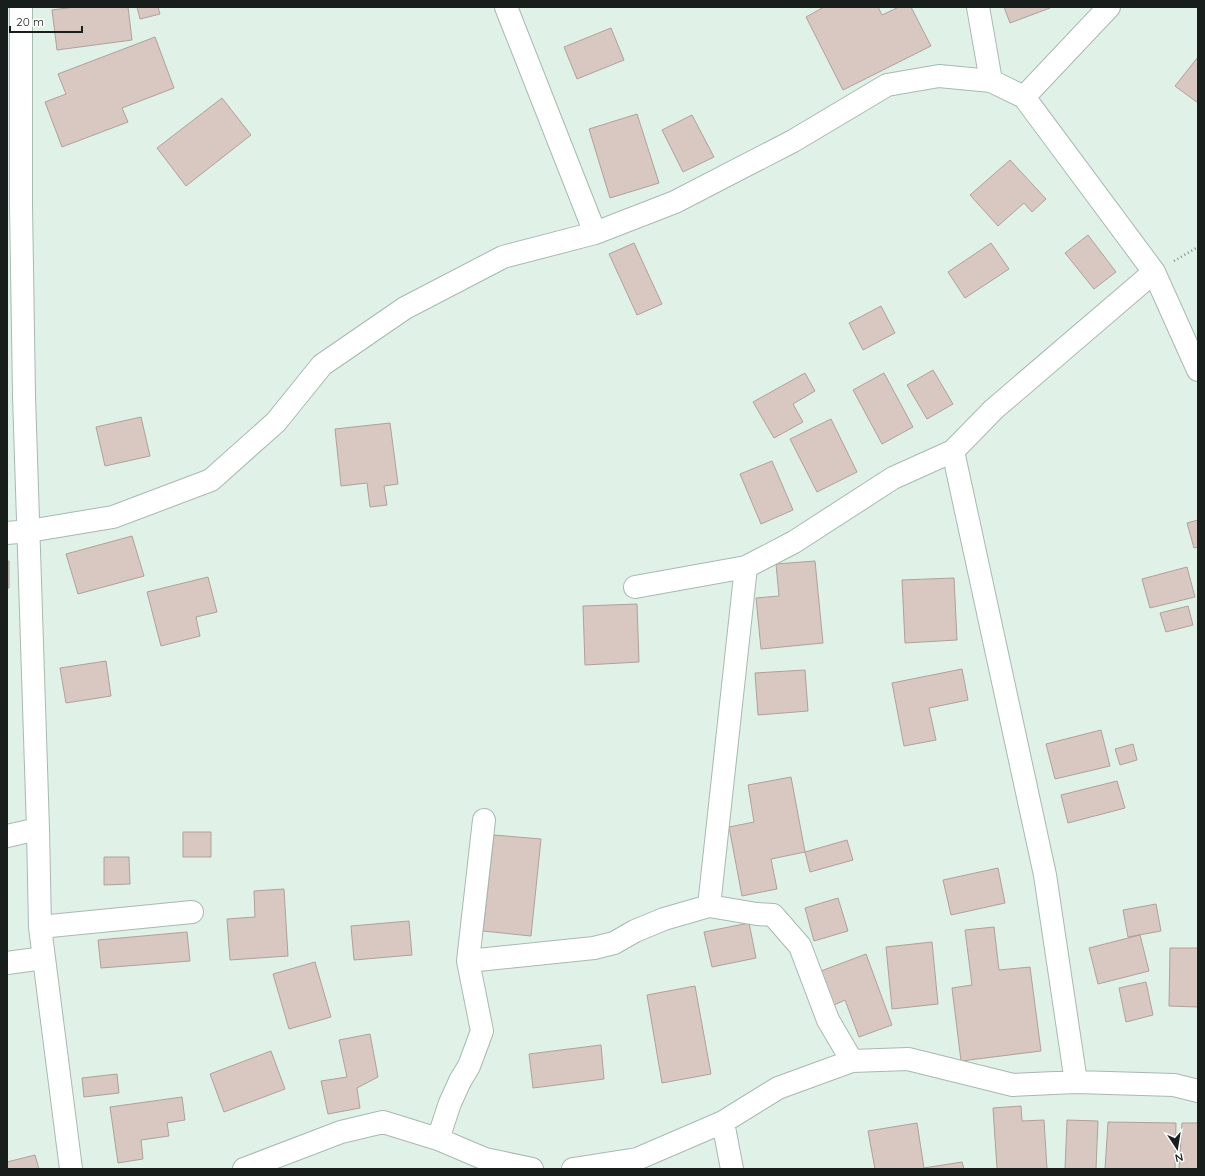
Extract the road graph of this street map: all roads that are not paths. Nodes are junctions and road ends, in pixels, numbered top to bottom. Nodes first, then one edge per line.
1 (21, 7) edge
2 (506, 7) edge
3 (978, 7) edge
4 (1109, 7) edge
5 (991, 81) junction
6 (1024, 97) junction
7 (14, 207) edge
8 (595, 233) junction
9 (1154, 272) junction
10 (1198, 370) edge
11 (16, 399) edge
12 (953, 451) junction
13 (29, 531) junction
14 (7, 533) edge
15 (746, 566) junction
16 (635, 587) dead end
17 (484, 820) dead end
18 (38, 829) junction
19 (7, 836) edge
20 (709, 906) junction
21 (192, 912) dead end
22 (40, 927) junction
23 (44, 958) junction
24 (468, 961) junction
25 (7, 963) edge
26 (852, 1062) junction
27 (1076, 1082) junction
28 (1198, 1091) edge
29 (723, 1122) junction
30 (438, 1139) junction
31 (71, 1169) edge
32 (244, 1169) edge
33 (532, 1169) edge
34 (573, 1169) edge
35 (732, 1169) edge

1 - 7 street
2 - 8 street
3 - 5 street
4 - 6 street
5 - 6 street
5 - 8 street
6 - 9 street
7 - 11 street
8 - 13 street
9 - 10 street
9 - 12 street
11 - 13 street
12 - 15 street
12 - 27 street
13 - 14 street
13 - 18 street
15 - 16 street
15 - 20 street
17 - 24 street
18 - 19 street
18 - 22 street
20 - 24 street
20 - 26 street
21 - 22 street
22 - 23 street
23 - 25 street
23 - 31 street
24 - 30 street
26 - 27 street
26 - 29 street
27 - 28 street
29 - 34 street
29 - 35 street
30 - 32 street
30 - 33 street

